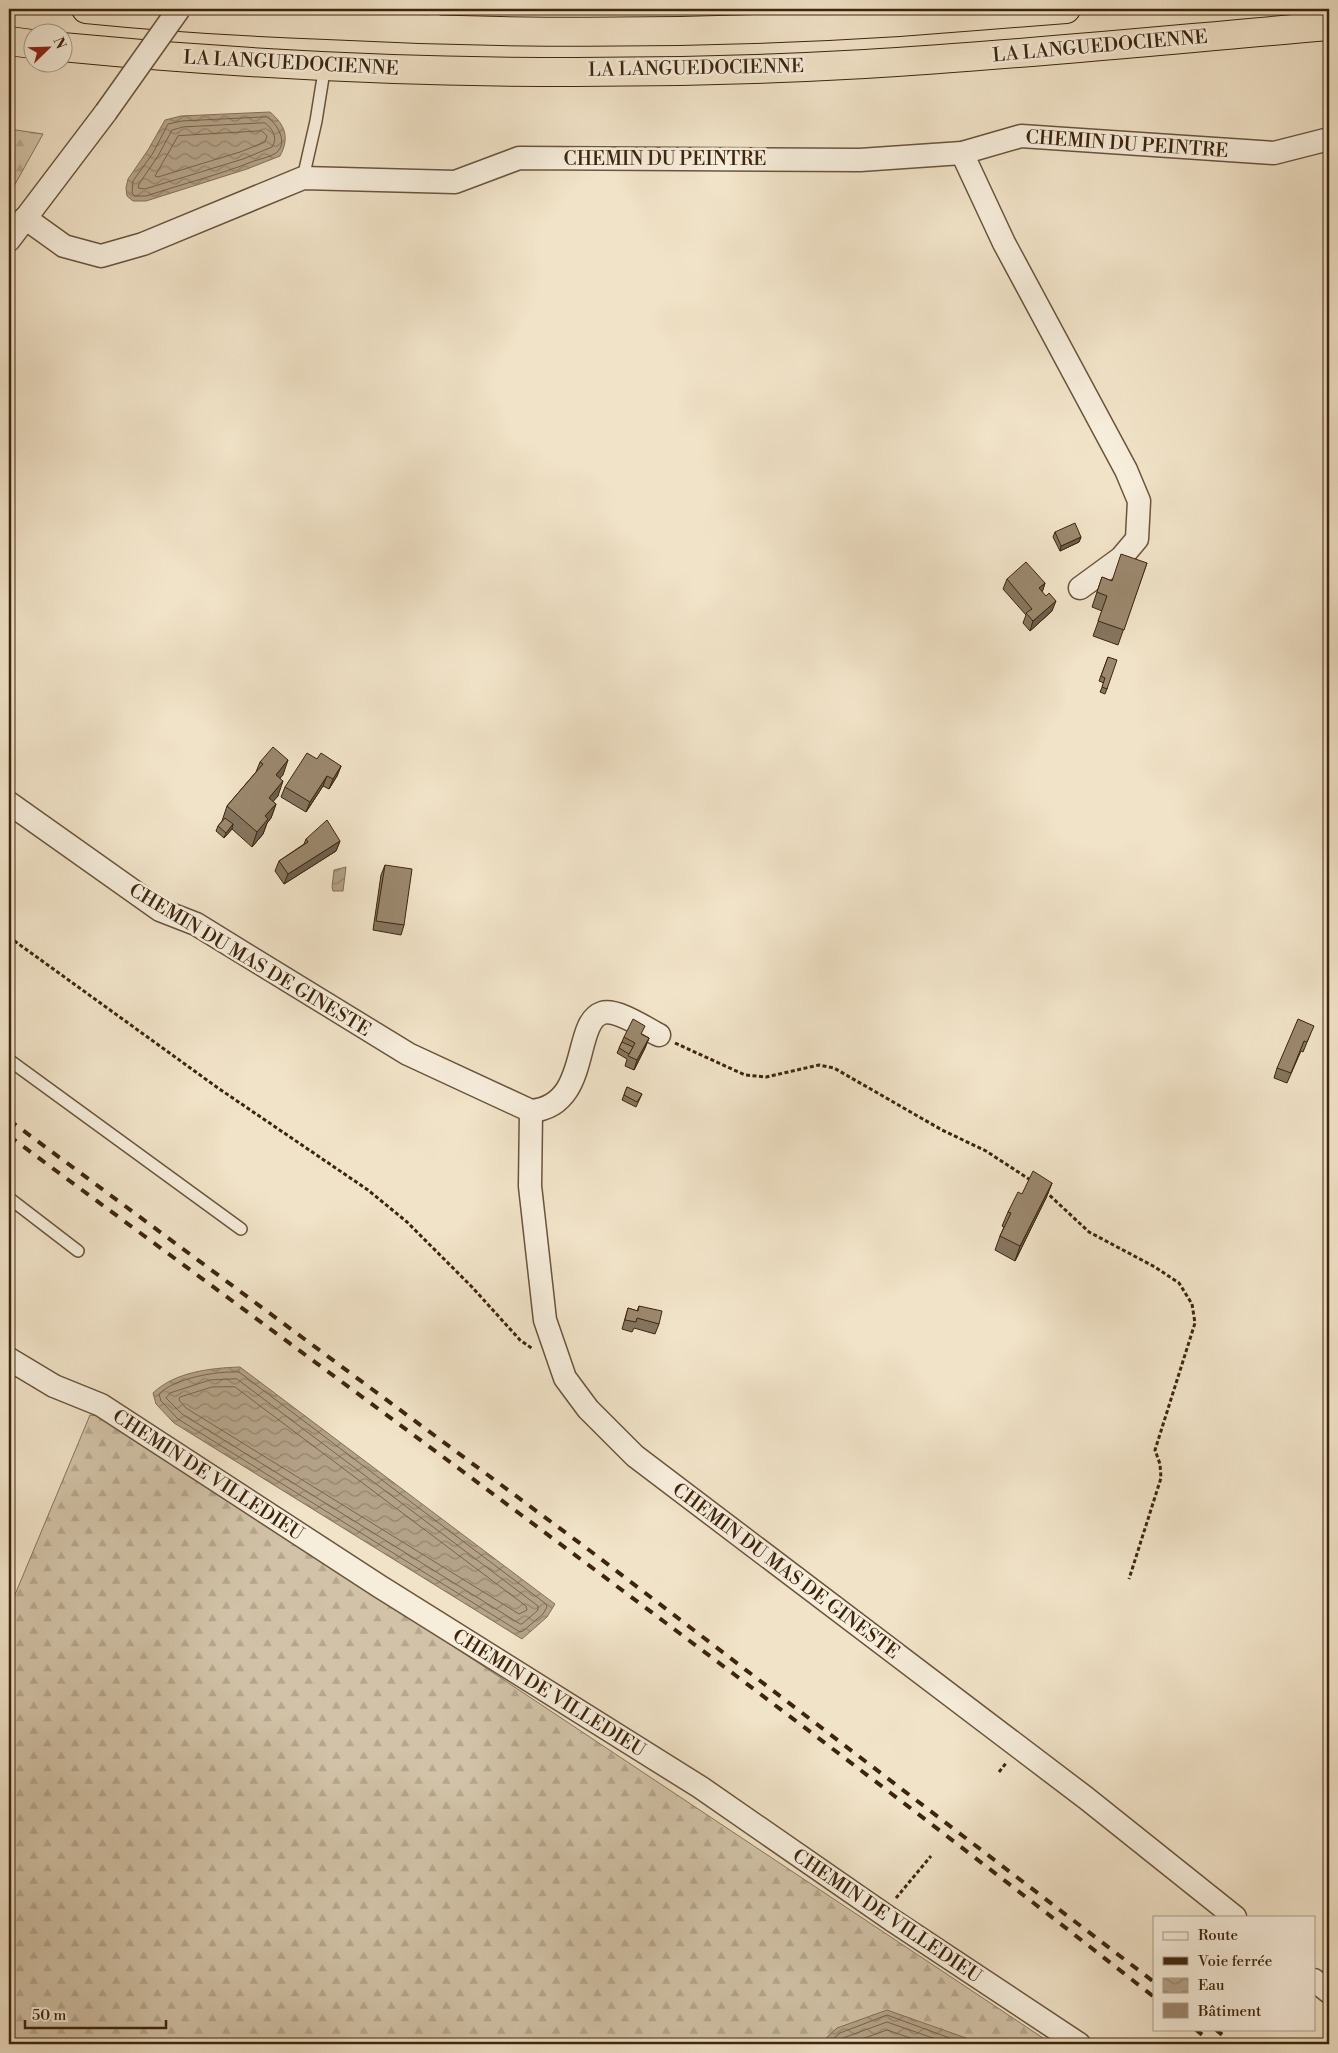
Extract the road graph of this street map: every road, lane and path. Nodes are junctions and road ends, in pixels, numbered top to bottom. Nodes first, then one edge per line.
1 (86, 9) edge
2 (179, 9) edge
3 (1066, 9) edge
4 (434, 19) edge
5 (1329, 26) edge
6 (9, 41) edge
7 (22, 43) edge
8 (72, 48) edge
9 (326, 66) junction
10 (1329, 139) edge
11 (962, 153) junction
12 (303, 178) junction
13 (25, 218) junction
14 (9, 240) edge
15 (1080, 588) dead end
16 (9, 803) edge
17 (9, 937) edge
18 (659, 1035) joint
19 (9, 1060) edge
20 (530, 1111) junction
21 (1035, 1183) edge
22 (1041, 1188) edge
23 (9, 1198) edge
24 (241, 1228) dead end
25 (78, 1251) dead end
26 (555, 1349) junction
27 (9, 1359) edge
28 (1129, 1579) dead end
29 (931, 1856) dead end
30 (883, 1914) junction
31 (1233, 1916) edge
32 (1316, 1982) edge
33 (1329, 1992) edge
34 (1079, 2044) edge

1 - 4 highway, LA LANGUEDOCIENNE
2 - 13 street, bridge
3 - 4 highway, LA LANGUEDOCIENNE
5 - 9 highway, LA LANGUEDOCIENNE
6 - 7 highway
8 - 9 highway, LA LANGUEDOCIENNE
9 - 12 lane
10 - 11 street, CHEMIN DU PEINTRE
11 - 12 street, CHEMIN DU PEINTRE
11 - 15 street
12 - 13 street, CHEMIN DU PEINTRE
13 - 14 street
16 - 20 street, CHEMIN DU MAS DE GINESTE
17 - 26 path
18 - 20 street
18 - 21 path
19 - 24 lane
20 - 26 street, CHEMIN DU MAS DE GINESTE
22 - 28 path
23 - 25 lane
26 - 31 street, CHEMIN DU MAS DE GINESTE
27 - 30 street, CHEMIN DE VILLEDIEU
29 - 30 path
30 - 34 street, CHEMIN DE VILLEDIEU
32 - 33 street

